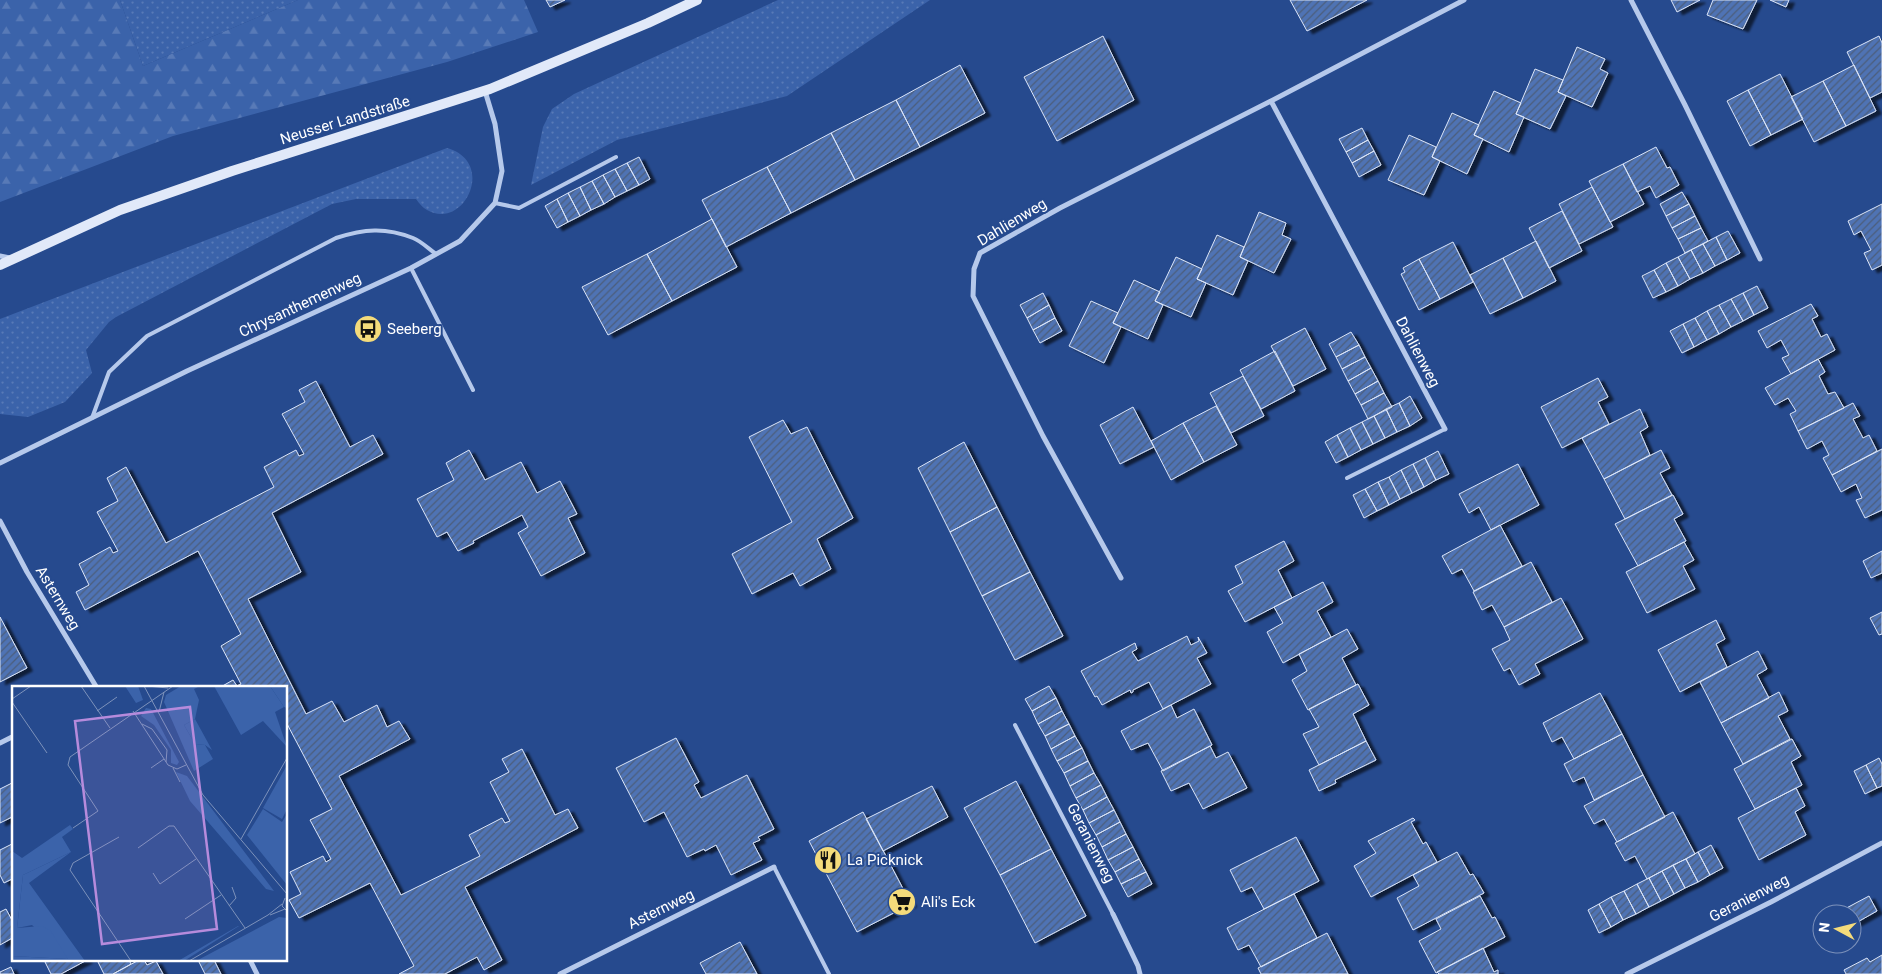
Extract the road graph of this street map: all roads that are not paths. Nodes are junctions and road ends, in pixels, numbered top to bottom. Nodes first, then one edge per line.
1 (697, 0) edge
2 (1464, 0) edge
3 (1631, 0) edge
4 (484, 92) junction
5 (1271, 101) junction
6 (616, 157) dead end
7 (495, 203) junction
8 (436, 254) junction
9 (0, 256) edge
10 (13, 259) junction
11 (1760, 259) dead end
12 (0, 265) edge
13 (411, 268) junction
14 (473, 390) dead end
15 (92, 418) junction
16 (1445, 429) joint
17 (0, 463) edge
18 (1347, 478) dead end
19 (0, 521) edge
20 (1121, 578) dead end
21 (96, 686) edge
22 (1016, 725) dead end
23 (12, 737) edge
24 (0, 743) edge
25 (1882, 843) edge
26 (774, 867) joint
27 (1113, 914) joint
28 (251, 962) edge
29 (257, 974) edge
30 (560, 974) edge
31 (828, 974) edge
32 (1140, 974) edge
33 (1627, 974) edge

1 - 4 main road, Neusser Landstraße
2 - 5 street, Dahlienweg
3 - 11 street
4 - 7 street
4 - 10 main road, Neusser Landstraße
5 - 16 street, Dahlienweg
5 - 20 street, Dahlienweg
6 - 7 lane
7 - 8 street, Chrysanthemenweg
8 - 13 street, Chrysanthemenweg
8 - 15 lane
9 - 10 street
10 - 12 main road, Neusser Landstraße
13 - 14 lane
13 - 15 street, Chrysanthemenweg
15 - 17 street, Chrysanthemenweg
16 - 18 lane
19 - 21 street, Asternweg
22 - 27 lane, Geranienweg
23 - 24 street
25 - 33 street, Geranienweg
26 - 30 street, Asternweg
26 - 31 lane
27 - 32 street, Geranienweg
28 - 29 street

